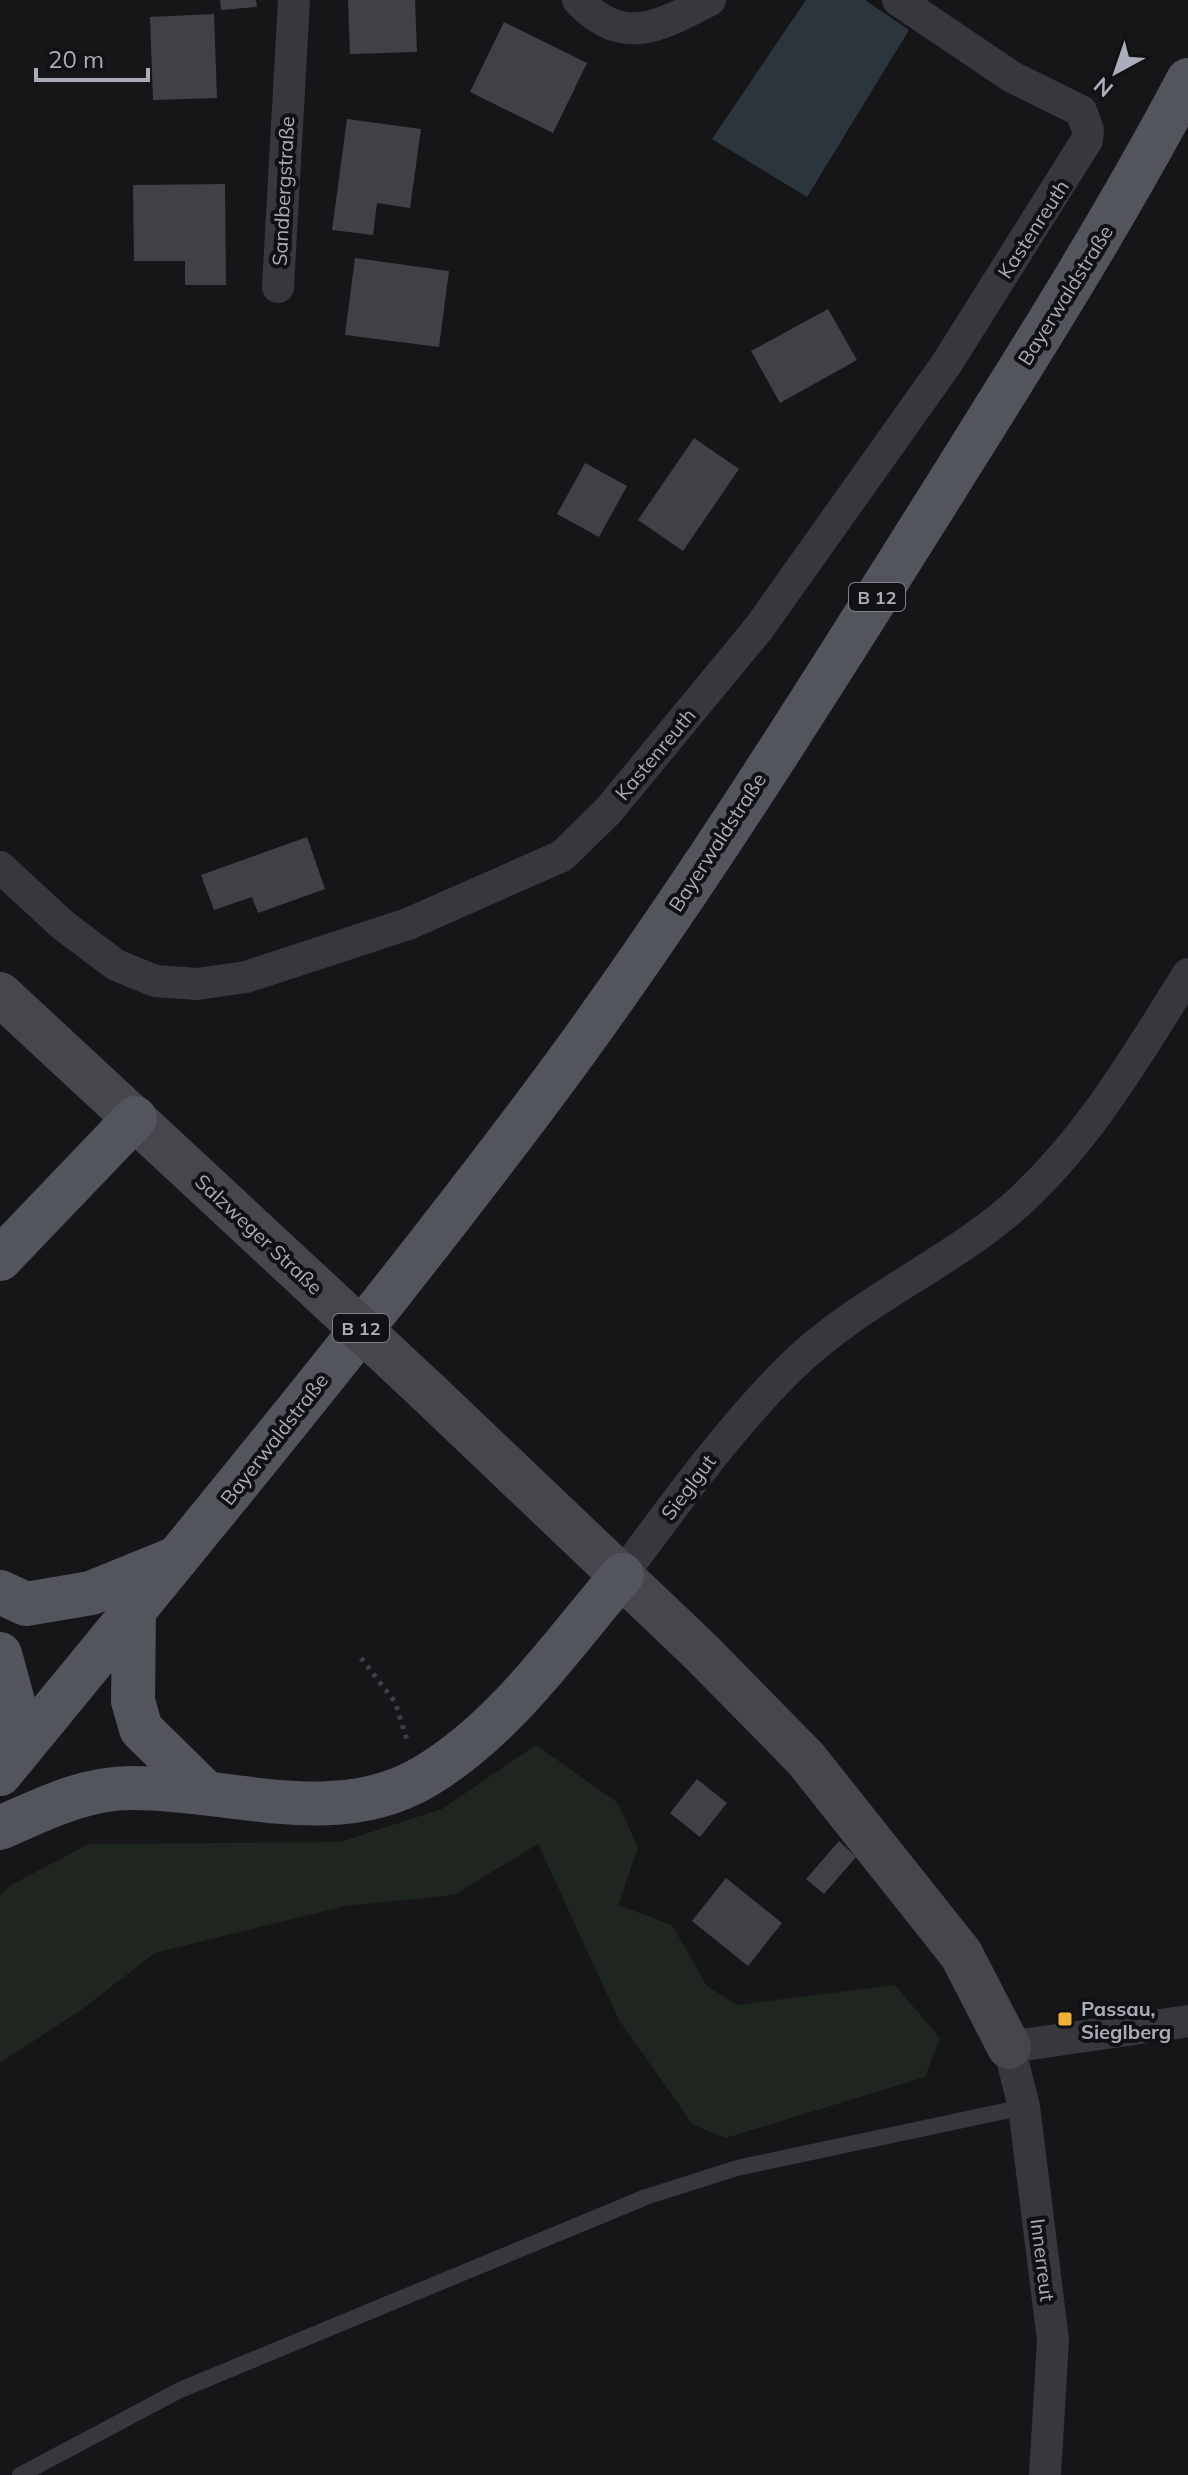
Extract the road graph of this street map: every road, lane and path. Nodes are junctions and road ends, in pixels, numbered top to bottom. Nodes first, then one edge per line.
1 (294, 0) edge
2 (578, 0) edge
3 (710, 0) edge
4 (898, 0) edge
5 (1188, 80) edge
6 (278, 287) dead end
7 (0, 867) edge
8 (1188, 974) edge
9 (0, 994) edge
10 (135, 1118) junction
11 (0, 1259) edge
12 (179, 1558) junction
13 (622, 1575) junction
14 (0, 1592) edge
15 (134, 1613) junction
16 (0, 1654) edge
17 (361, 1658) dead end
18 (3, 1770) edge
19 (420, 1779) junction
20 (204, 1791) junction
21 (0, 1828) edge
22 (1188, 2021) edge
23 (1009, 2047) junction
24 (1024, 2107) junction
25 (20, 2475) edge
26 (1045, 2475) edge

1 - 6 street, Sandbergstraße
2 - 3 street
4 - 7 street, Kastenreuth
5 - 12 main road, Bayerwaldstraße / B 12
8 - 13 street, Sieglgut
9 - 10 main road, Salzweger Straße
10 - 11 main road
10 - 13 main road, Salzweger Straße, bridge
12 - 14 main road
12 - 15 main road, B 12
13 - 19 main road
13 - 23 main road
15 - 18 main road, B 12
15 - 20 main road
16 - 18 main road
17 - 19 path
19 - 20 main road
20 - 21 main road
22 - 23 street
23 - 24 street, Innerreut
24 - 25 lane
24 - 26 street, Innerreut

